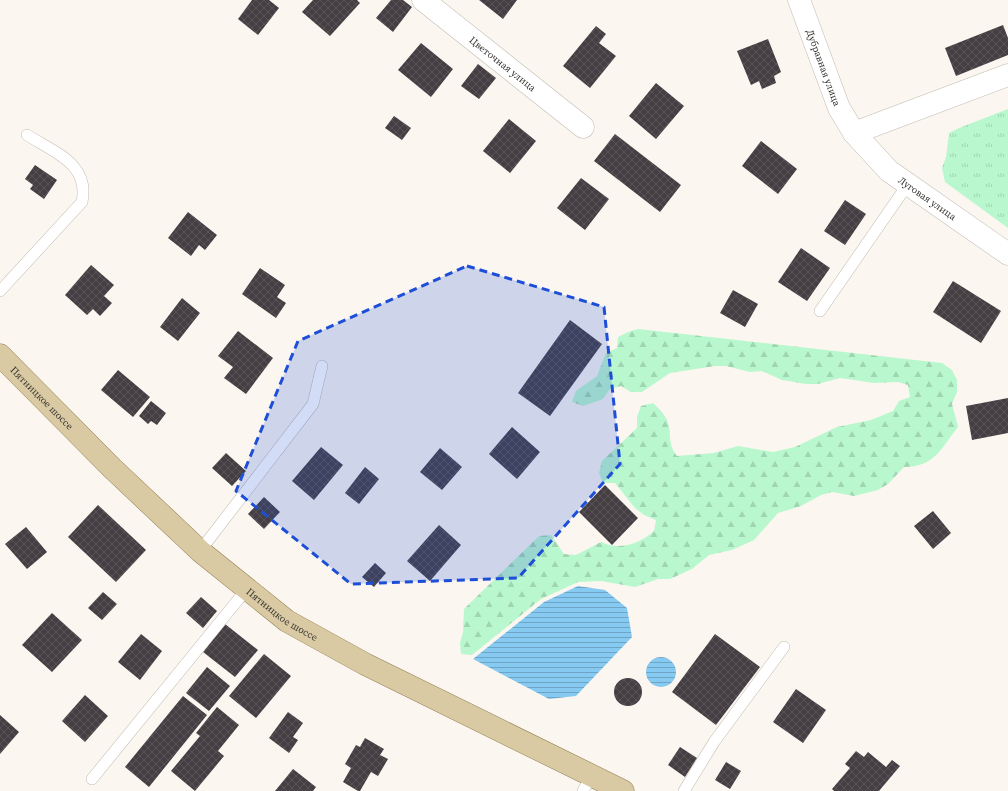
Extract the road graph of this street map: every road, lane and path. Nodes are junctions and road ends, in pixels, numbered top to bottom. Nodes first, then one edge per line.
1 (423, 0) edge
2 (799, 0) edge
3 (1008, 74) edge
4 (583, 127) dead end
5 (854, 133) junction
6 (27, 135) dead end
7 (908, 184) junction
8 (1008, 254) edge
9 (0, 291) edge
10 (820, 311) dead end
11 (0, 355) edge
12 (322, 366) dead end
13 (200, 551) junction
14 (246, 590) junction
15 (784, 647) dead end
16 (92, 779) dead end
17 (587, 783) edge
18 (623, 791) edge
19 (684, 791) edge

1 - 4 street, Цветочная улица
2 - 5 street, Дубравная улица
3 - 5 street
5 - 7 street, Луговая улица
6 - 9 lane
7 - 8 street, Луговая улица
7 - 10 lane
11 - 13 main road, Пятницкое шоссе
12 - 13 lane
13 - 14 main road, Пятницкое шоссе
14 - 16 lane
14 - 17 main road, Пятницкое шоссе
15 - 19 lane
17 - 18 main road, Пятницкое шоссе

